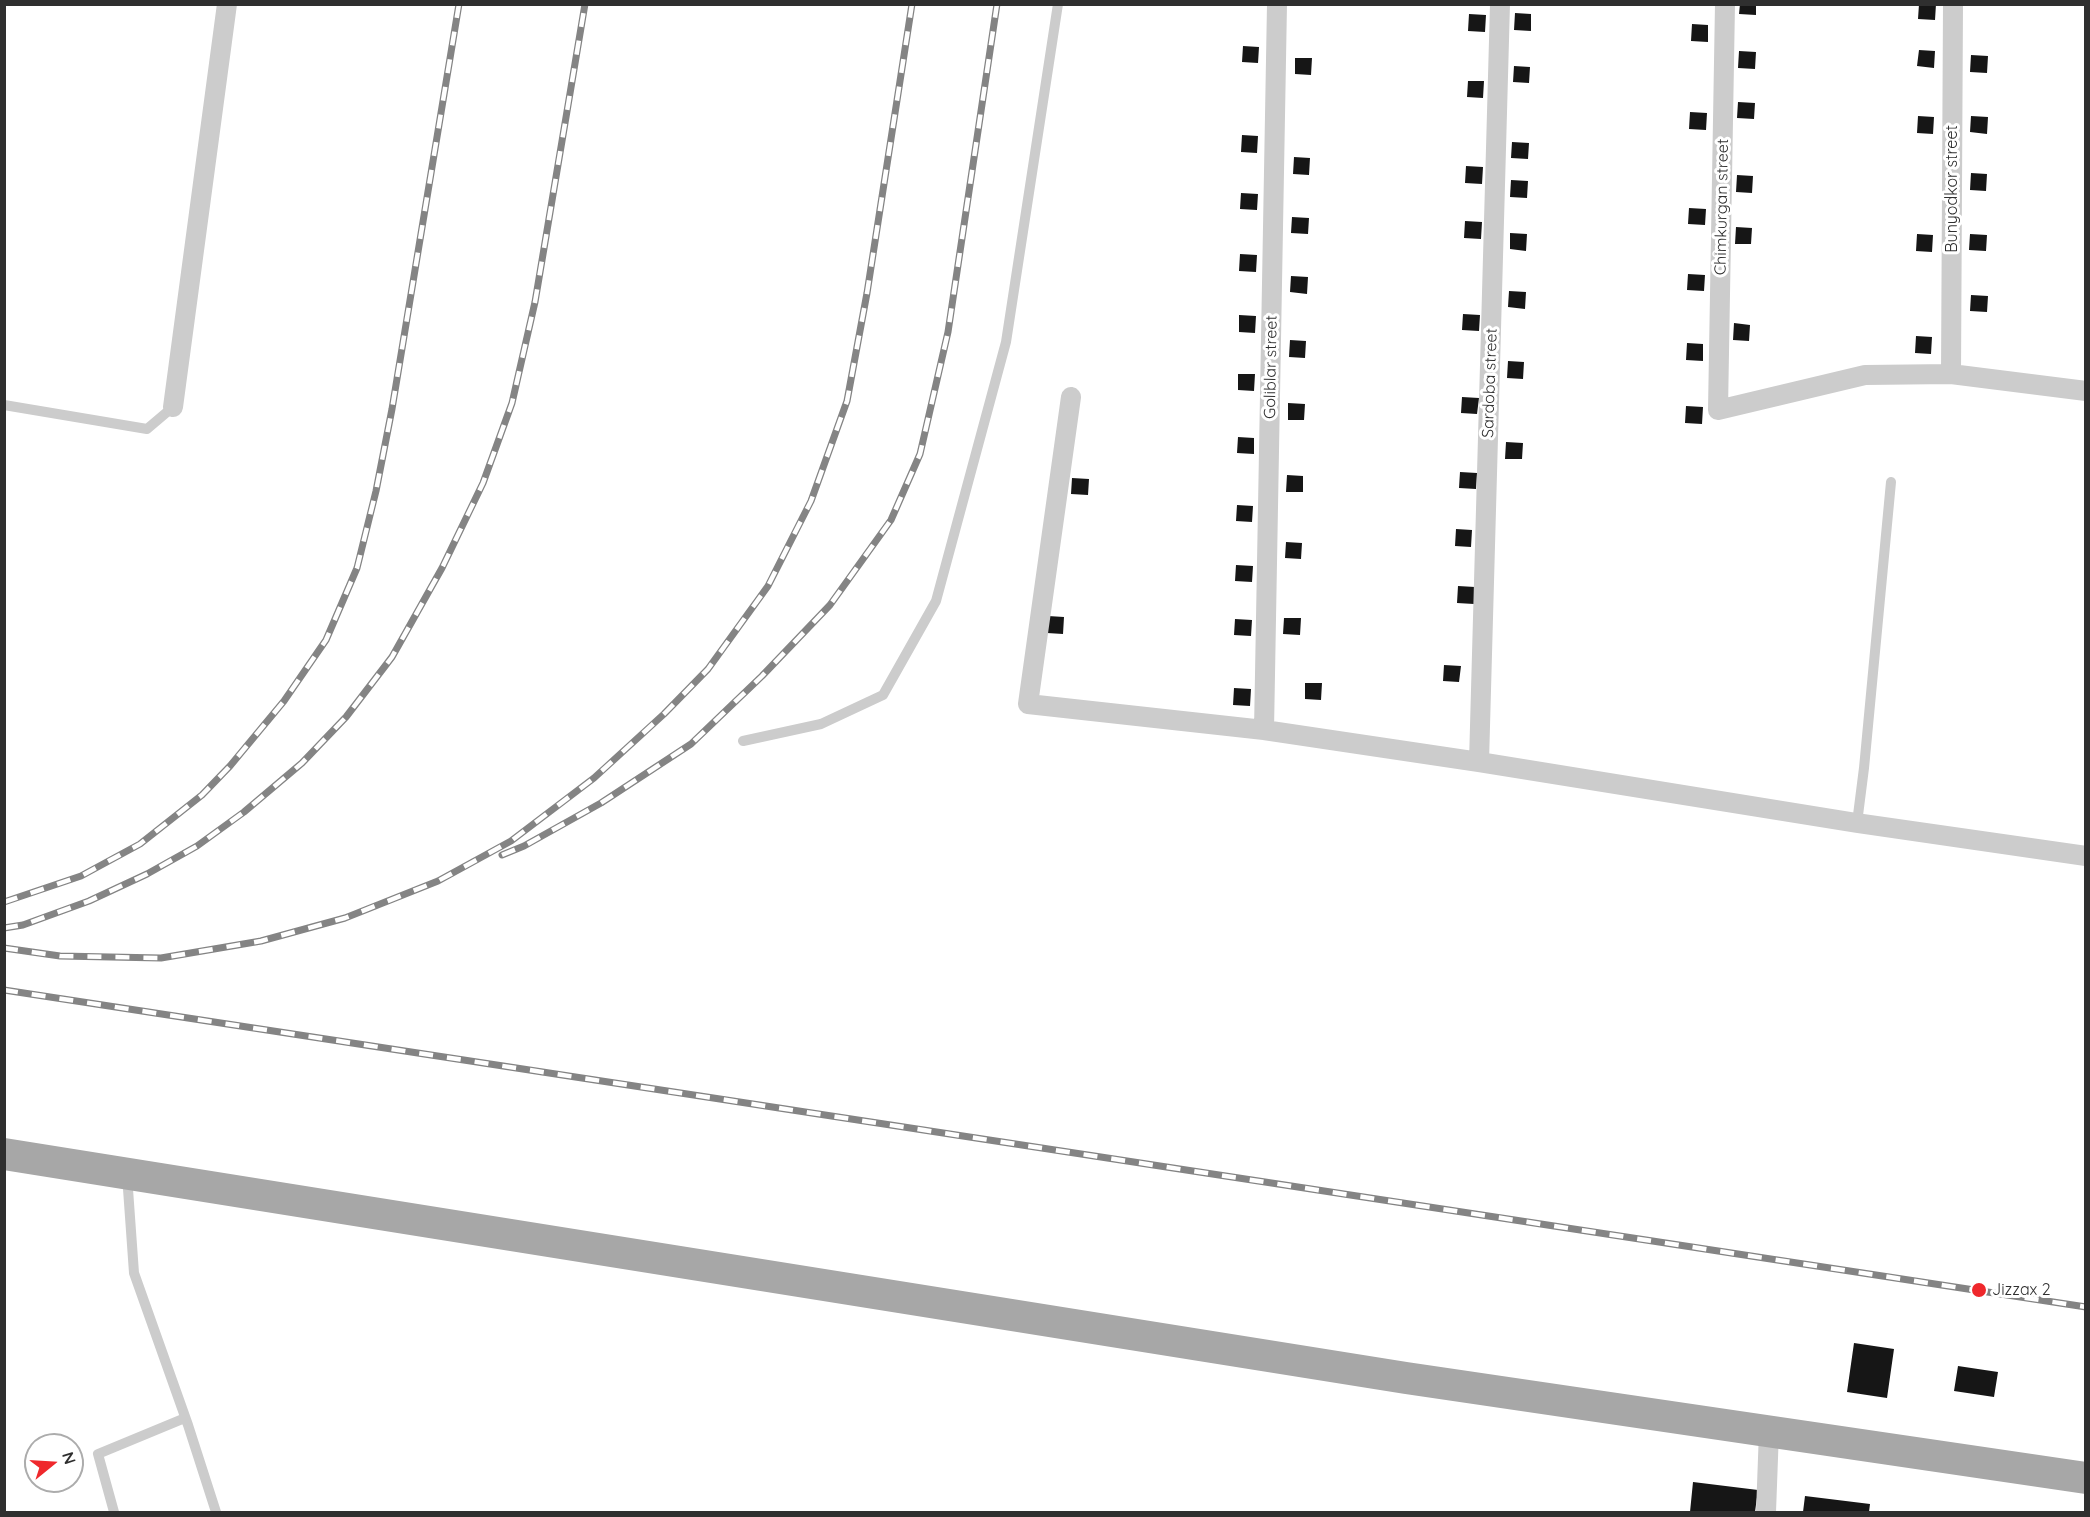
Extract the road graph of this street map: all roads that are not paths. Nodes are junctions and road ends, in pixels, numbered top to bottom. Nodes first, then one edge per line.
1 (227, 4) edge
2 (1058, 4) edge
3 (1277, 4) edge
4 (1500, 4) edge
5 (1725, 4) edge
6 (1953, 4) edge
7 (1951, 374) junction
8 (2085, 391) edge
9 (1071, 397) dead end
10 (4, 405) edge
11 (173, 407) joint
12 (1891, 482) dead end
13 (1264, 730) junction
14 (743, 741) dead end
15 (1479, 762) junction
16 (1857, 823) junction
17 (2085, 856) edge
18 (4, 1154) edge
19 (126, 1172) junction
20 (185, 1418) junction
21 (1769, 1431) junction
22 (2085, 1478) edge
23 (114, 1512) edge
24 (216, 1512) edge
25 (1766, 1512) edge

1 - 11 street
2 - 14 lane
3 - 13 street, Goliblar street
4 - 15 street, Sardoba street
5 - 7 street, Chimkurgan street
6 - 7 street, Bunyodkor street
7 - 8 street
9 - 13 street
10 - 11 lane
12 - 16 lane
13 - 15 street
15 - 16 street
16 - 17 street
18 - 19 main road
19 - 20 lane
19 - 21 main road
20 - 23 lane
20 - 24 lane
21 - 22 main road
21 - 25 street

